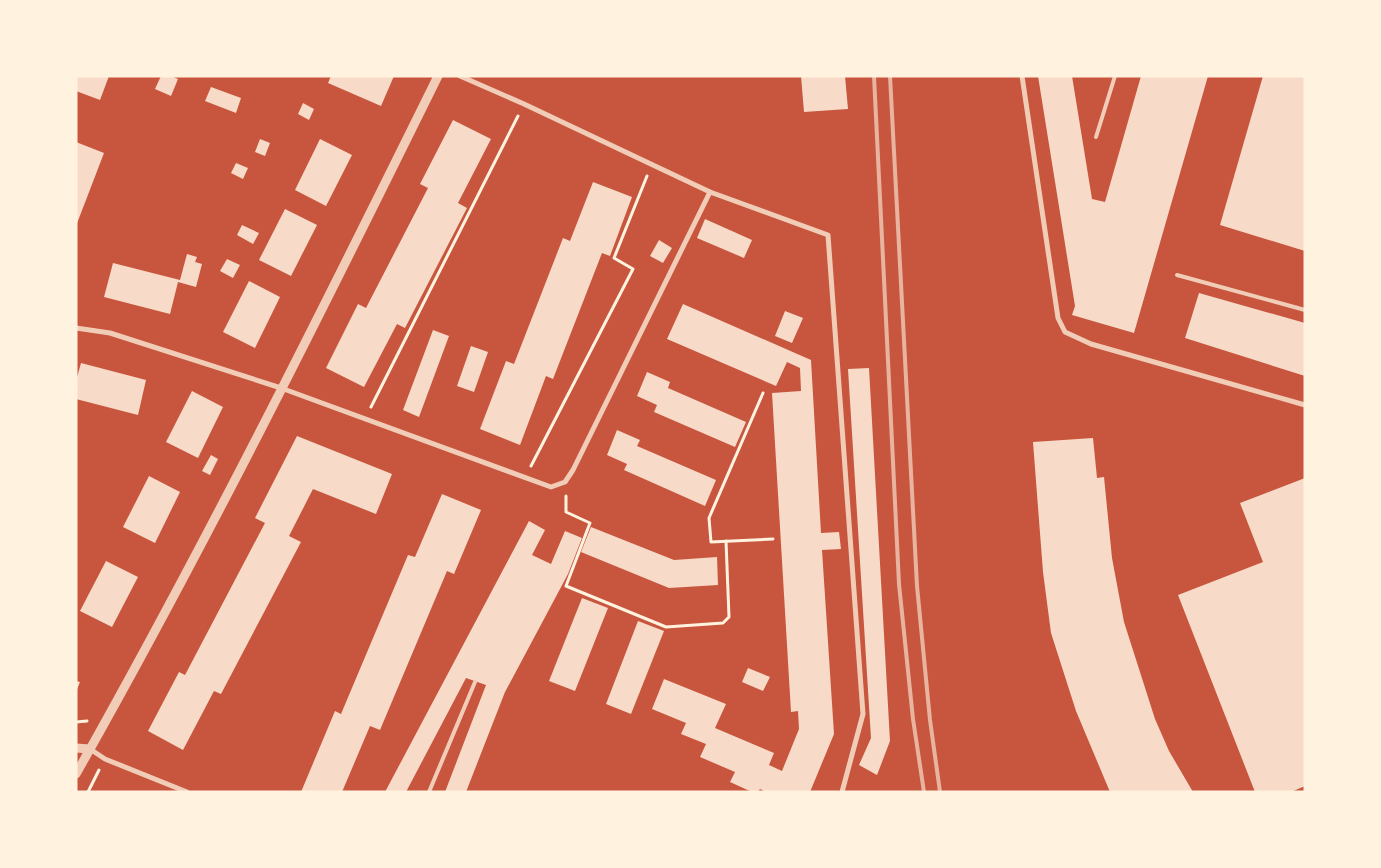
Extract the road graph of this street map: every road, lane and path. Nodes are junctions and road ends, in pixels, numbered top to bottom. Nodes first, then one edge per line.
1 (438, 76) edge
2 (460, 76) edge
3 (1022, 76) edge
4 (1115, 76) edge
5 (524, 104) junction
6 (1096, 137) dead end
7 (652, 164) junction
8 (710, 192) junction
9 (1177, 275) dead end
10 (1305, 310) edge
11 (76, 328) edge
12 (281, 388) junction
13 (763, 393) dead end
14 (1305, 406) edge
15 (365, 418) junction
16 (525, 477) junction
17 (565, 482) junction
18 (773, 539) dead end
19 (726, 541) junction
20 (475, 682) dead end
21 (76, 748) edge
22 (90, 750) junction
23 (105, 759) junction
24 (76, 774) edge
25 (88, 792) edge
26 (187, 792) edge
27 (429, 792) edge
28 (842, 792) edge

1 - 12 street
2 - 5 street
3 - 14 street
4 - 6 lane
5 - 7 street
5 - 15 path
7 - 8 street
7 - 16 path
8 - 17 street
8 - 28 street
9 - 10 lane
11 - 12 street
12 - 15 street
12 - 22 street
13 - 19 path
15 - 16 street
16 - 17 street
17 - 19 path
18 - 19 path
20 - 27 lane
21 - 22 street
22 - 23 street
22 - 24 street
23 - 25 path
23 - 26 street

